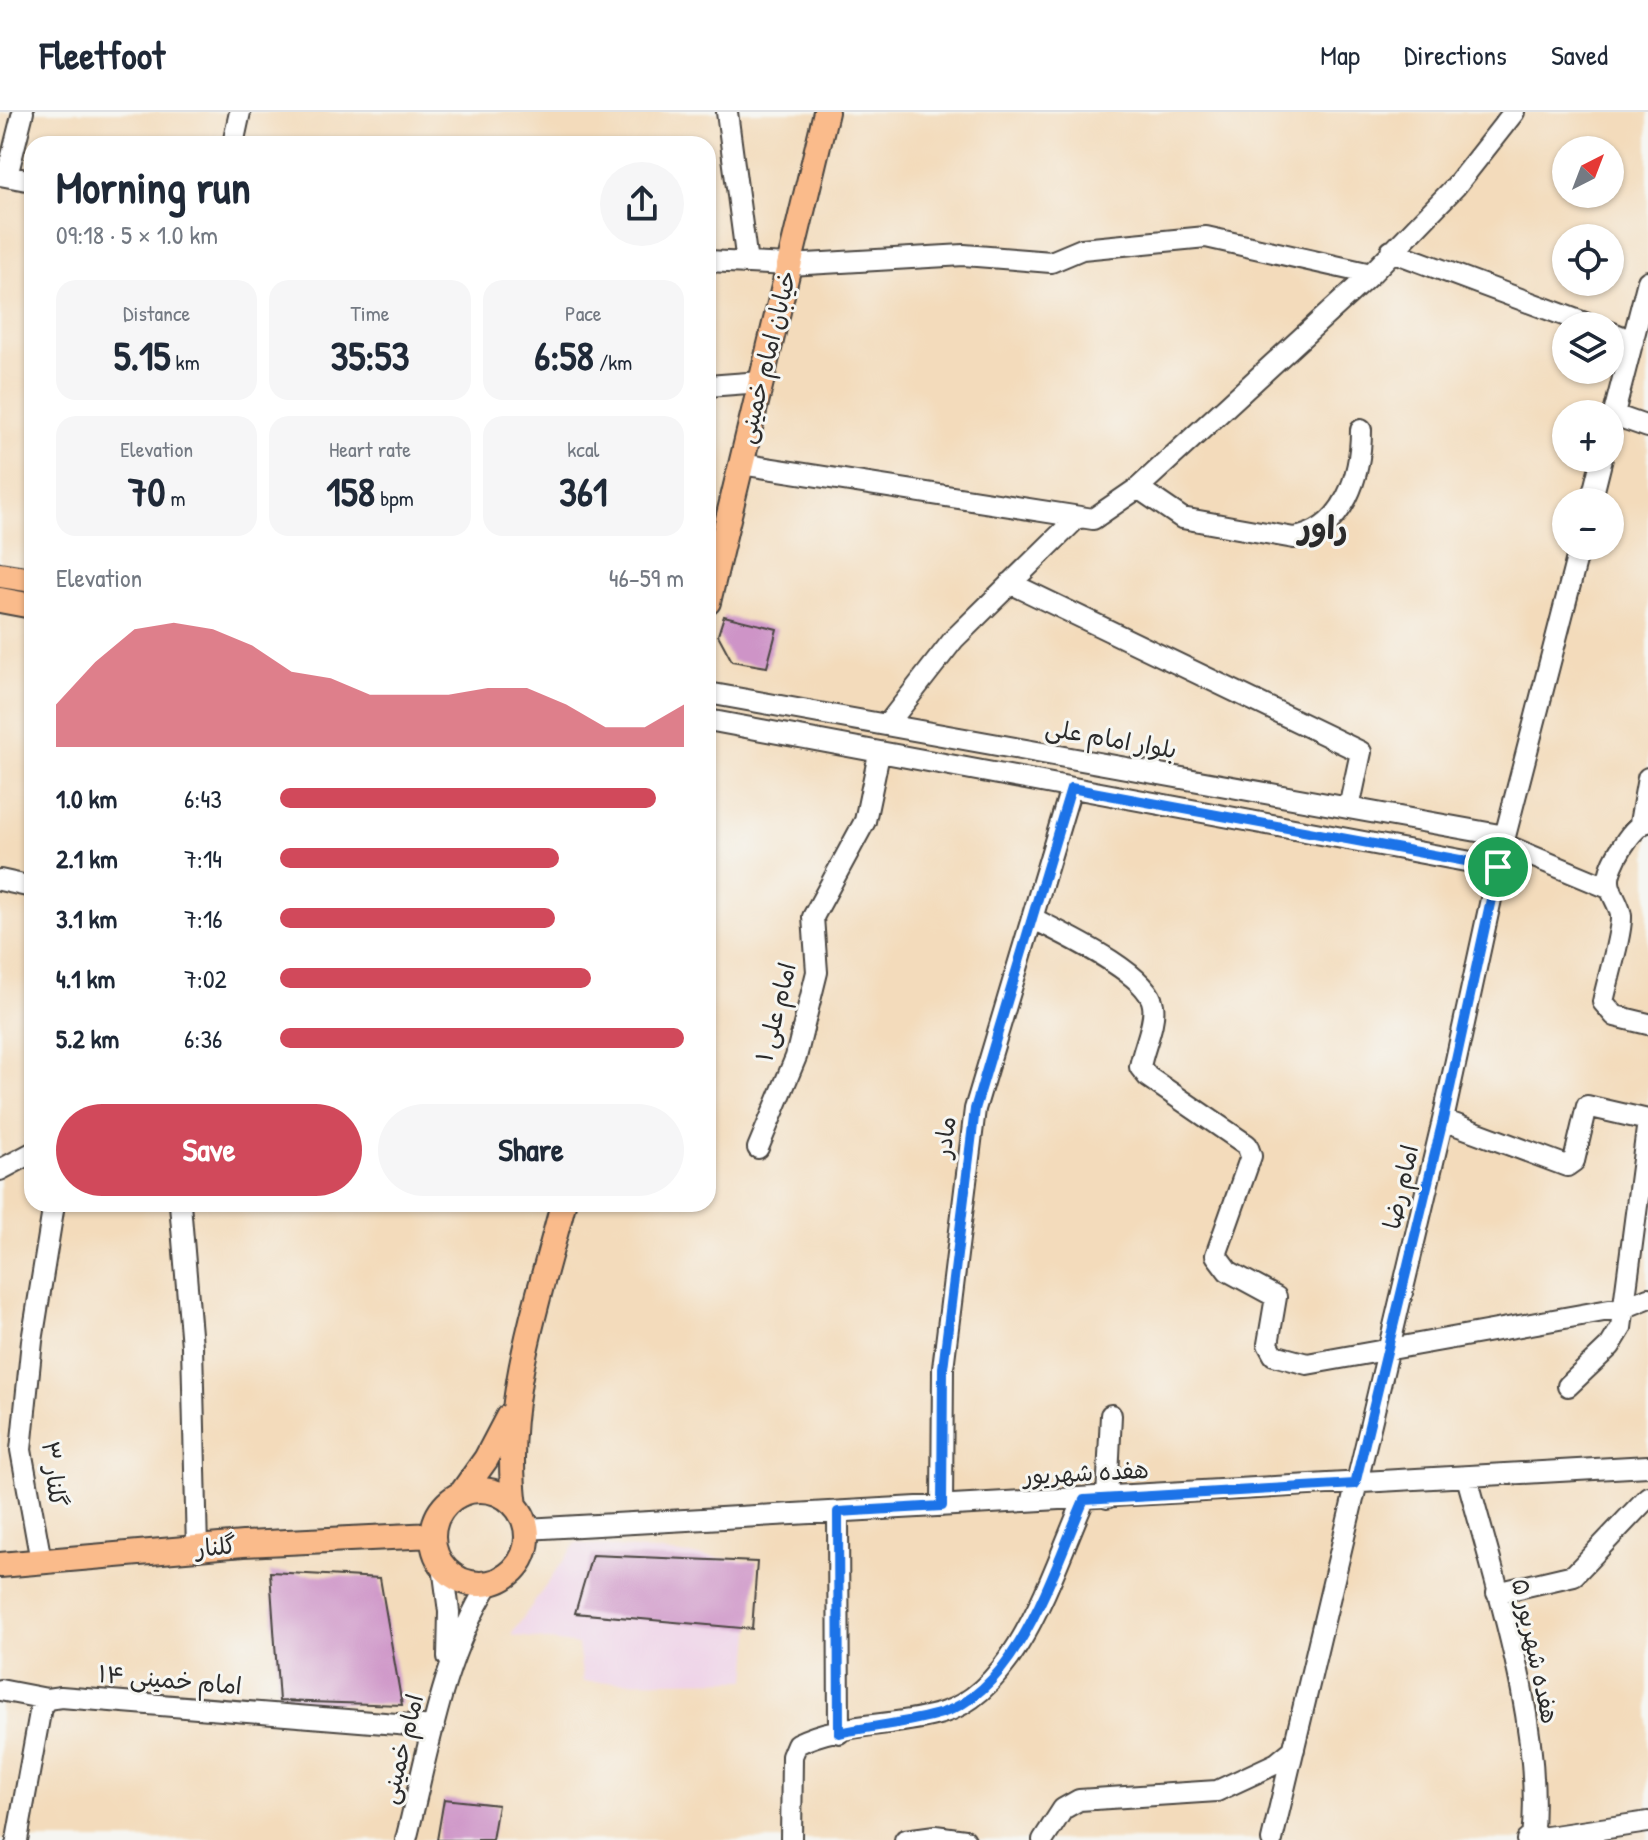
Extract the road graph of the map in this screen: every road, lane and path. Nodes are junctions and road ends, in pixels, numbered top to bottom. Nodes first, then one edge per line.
1 (23, 112) edge
2 (240, 112) edge
3 (727, 112) edge
4 (826, 112) edge
5 (1514, 112) edge
6 (235, 136) edge
7 (3, 175) edge
8 (24, 179) edge
9 (1391, 251) junction
10 (716, 261) edge
11 (747, 263) junction
12 (789, 265) junction
13 (1371, 274) junction
14 (1648, 281) edge
15 (1555, 312) edge
16 (1624, 337) edge
17 (1633, 341) junction
18 (761, 382) junction
19 (716, 385) edge
20 (1618, 400) edge
21 (1624, 424) edge
22 (1648, 427) edge
23 (1361, 430) dead end
24 (741, 464) junction
25 (1138, 488) junction
26 (1078, 517) junction
27 (716, 537) edge
28 (1576, 560) edge
29 (0, 575) edge
30 (24, 579) edge
31 (1010, 583) junction
32 (0, 600) edge
33 (24, 604) edge
34 (716, 694) edge
35 (716, 722) edge
36 (887, 725) junction
37 (879, 754) junction
38 (1648, 778) edge
39 (1071, 788) junction
40 (1349, 808) junction
41 (1644, 822) edge
42 (1504, 840) junction
43 (1498, 867) junction
44 (0, 880) edge
45 (24, 885) edge
46 (1611, 889) junction
47 (1032, 918) junction
48 (1648, 1024) edge
49 (1443, 1120) junction
50 (1648, 1121) edge
51 (758, 1148) dead end
52 (24, 1157) edge
53 (0, 1170) edge
54 (53, 1212) edge
55 (181, 1212) edge
56 (561, 1212) edge
57 (1648, 1298) edge
58 (1626, 1307) junction
59 (1389, 1348) junction
60 (1568, 1386) dead end
61 (512, 1407) junction
62 (1111, 1415) dead end
63 (1648, 1466) edge
64 (1467, 1477) junction
65 (1355, 1484) junction
66 (461, 1494) junction
67 (1648, 1497) edge
68 (1107, 1498) junction
69 (1084, 1500) junction
70 (515, 1506) junction
71 (942, 1506) junction
72 (838, 1512) junction
73 (526, 1529) junction
74 (433, 1535) junction
75 (197, 1550) junction
76 (41, 1561) junction
77 (0, 1565) edge
78 (443, 1566) junction
79 (489, 1584) junction
80 (1497, 1593) junction
81 (448, 1670) junction
82 (0, 1690) edge
83 (47, 1699) junction
84 (434, 1727) junction
85 (839, 1733) junction
86 (1294, 1749) junction
87 (1646, 1828) edge
88 (17, 1840) edge
89 (406, 1840) edge
90 (791, 1840) edge
91 (905, 1840) edge
92 (965, 1840) edge
93 (1043, 1840) edge
94 (1272, 1840) edge
95 (1531, 1840) edge

1 - 7 street
2 - 6 street
3 - 11 street
4 - 12 main road, خیابان امام خمینی
5 - 9 street
7 - 8 street
9 - 13 street
9 - 15 street
10 - 11 street
11 - 12 street
12 - 13 street
12 - 18 main road, خیابان امام خمینی
13 - 25 street
14 - 17 street
16 - 17 street
17 - 20 street
18 - 19 street
18 - 24 main road, خیابان امام خمینی
21 - 22 street
23 - 25 street
24 - 26 street
24 - 27 main road, خیابان امام خمینی
25 - 26 street
26 - 31 street
28 - 42 street, امام رضا
29 - 30 main road
31 - 36 street
31 - 40 street
32 - 33 main road
34 - 36 street, بلوار امام علی
35 - 37 street
36 - 40 street, بلوار امام علی
37 - 39 street
37 - 51 street, امام علی ۱
38 - 41 street
39 - 43 street
39 - 47 street, مادر
40 - 42 street, بلوار امام علی
41 - 46 street
42 - 43 street, امام رضا
42 - 46 street, بلوار امام علی
43 - 49 street, امام رضا
44 - 45 street
46 - 48 street
47 - 59 street
47 - 71 street, مادر
49 - 50 street
49 - 59 street, امام رضا
50 - 58 street
52 - 53 street
54 - 76 street, گلنار ۳
55 - 75 street
56 - 61 main road
57 - 58 street
58 - 59 street
58 - 60 street
59 - 65 street, امام رضا
61 - 66 main road
61 - 70 main road
62 - 68 street
63 - 64 street, هفده شهریور
64 - 65 street, هفده شهریور
64 - 80 street, هفده شهریور ۵
65 - 68 street, هفده شهریور
65 - 86 street, امام رضا
66 - 70 main road
66 - 74 main road
67 - 80 street
68 - 69 street, هفده شهریور
69 - 71 street, هفده شهریور
69 - 85 street
70 - 73 main road
71 - 72 street, هفده شهریور
72 - 73 street, هفده شهریور
72 - 85 street
73 - 79 main road
74 - 75 main road, گلنار
74 - 78 main road
75 - 76 main road, گلنار
76 - 77 main road, گلنار
78 - 79 main road
78 - 81 street
79 - 81 street
80 - 95 street, هفده شهریور ۵
81 - 84 street, امام خمینی
82 - 83 street, امام خمینی ۱۴
83 - 84 street, امام خمینی ۱۴
83 - 88 street
84 - 89 street, امام خمینی
85 - 90 street
86 - 93 street
86 - 94 street, امام رضا
87 - 95 street
91 - 92 street

